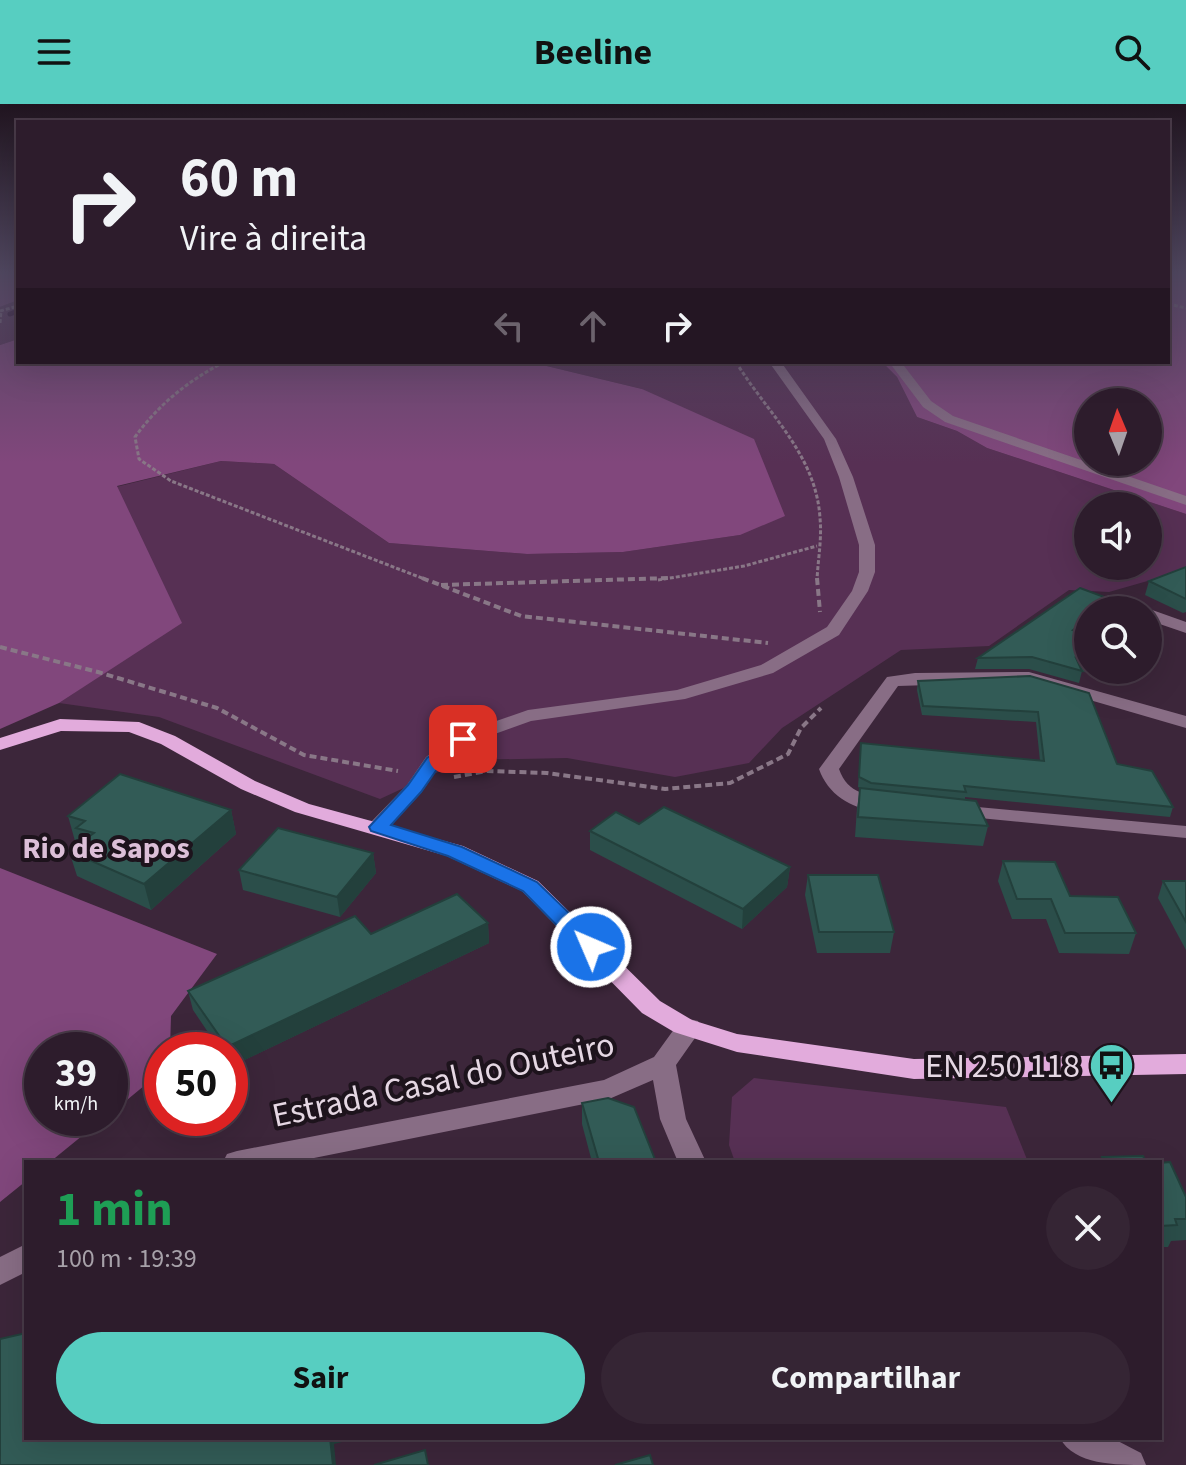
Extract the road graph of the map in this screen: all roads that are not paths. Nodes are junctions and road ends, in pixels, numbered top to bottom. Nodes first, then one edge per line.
1 (776, 364) edge
2 (897, 364) edge
3 (1186, 501) edge
4 (1162, 619) edge
5 (1186, 628) edge
6 (1186, 722) edge
7 (0, 744) edge
8 (900, 805) edge
9 (932, 808) edge
10 (378, 827) junction
11 (1186, 832) edge
12 (689, 1028) junction
13 (663, 1064) junction
14 (1186, 1064) edge
15 (247, 1160) edge
16 (691, 1160) edge
17 (24, 1258) edge
18 (0, 1272) edge
19 (1081, 1440) edge
20 (1122, 1463) edge

1 - 10 street
2 - 3 street
4 - 5 street
6 - 8 street
7 - 10 main road
9 - 11 street
10 - 12 main road
12 - 13 street
12 - 14 main road
13 - 15 street, Estrada Casal do Outeiro
13 - 16 street
17 - 18 street
19 - 20 street

